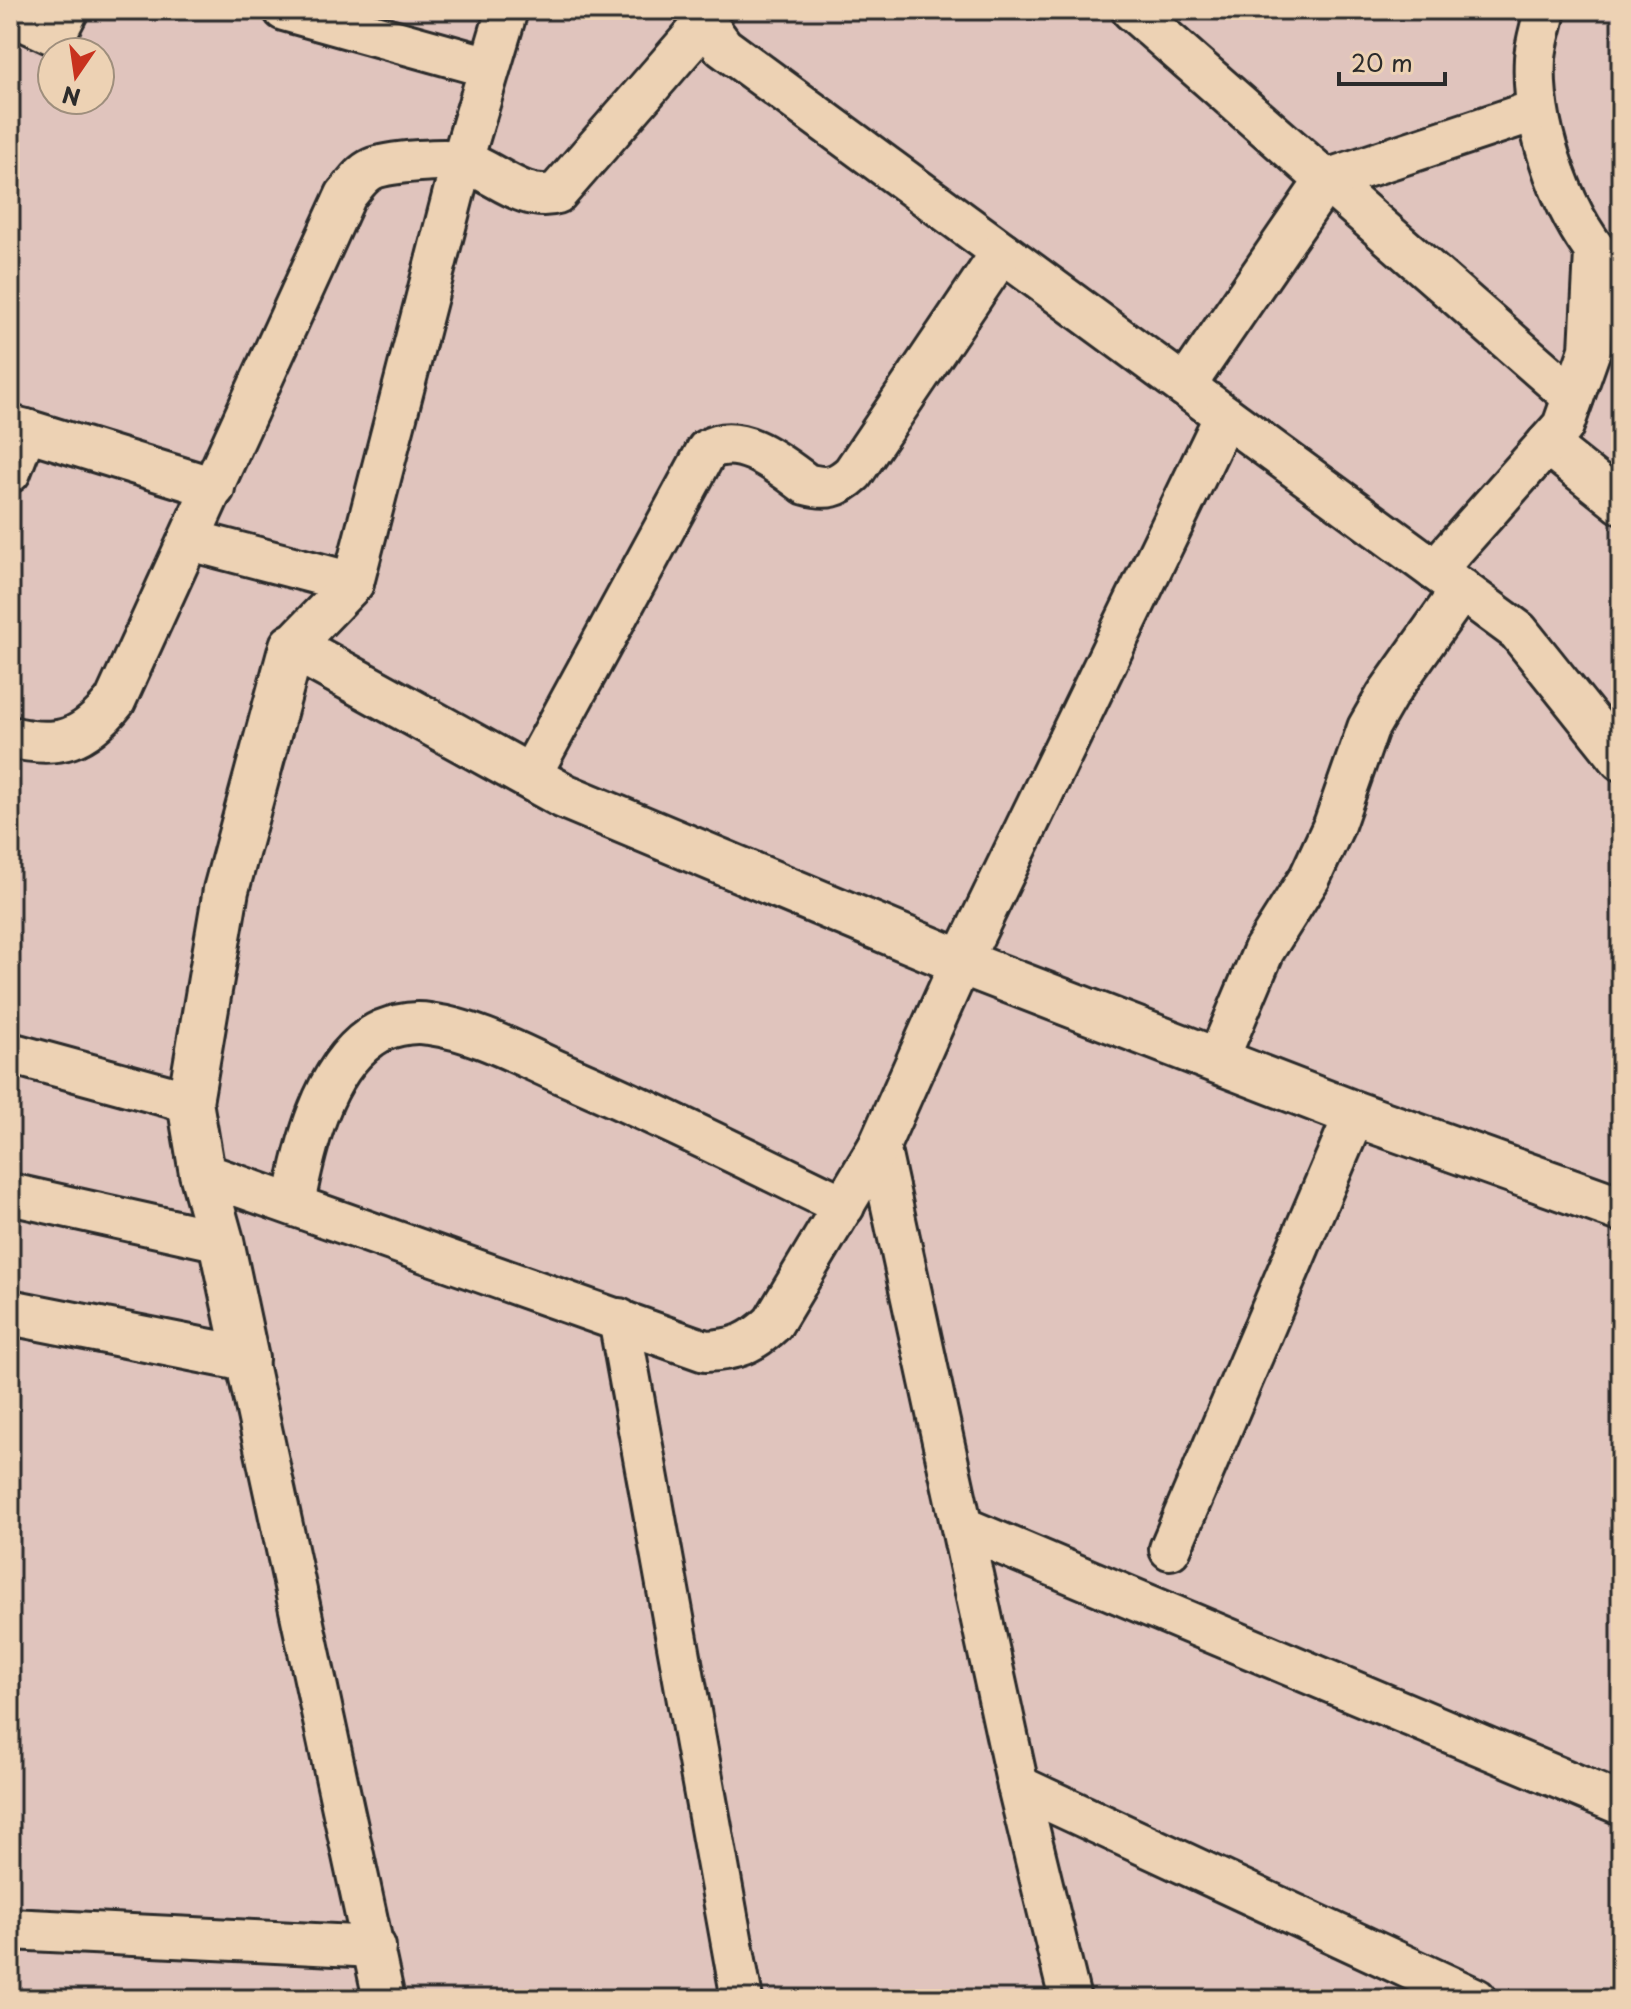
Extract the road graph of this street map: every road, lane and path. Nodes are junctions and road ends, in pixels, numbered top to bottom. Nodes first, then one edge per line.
1 (68, 10) edge
2 (284, 10) edge
3 (507, 10) edge
4 (1132, 10) edge
5 (1545, 10) edge
6 (10, 14) edge
7 (700, 16) edge
8 (489, 67) junction
9 (1537, 110) junction
10 (462, 161) junction
11 (1326, 180) junction
12 (1002, 252) junction
13 (1608, 266) edge
14 (1185, 386) junction
15 (1573, 397) junction
16 (1225, 416) junction
17 (18, 428) edge
18 (1547, 444) junction
19 (10, 472) edge
20 (214, 488) junction
21 (1621, 503) edge
22 (190, 540) junction
23 (1448, 580) junction
24 (353, 583) junction
25 (292, 646) junction
26 (10, 737) edge
27 (1621, 760) edge
28 (531, 774) junction
29 (961, 962) junction
30 (10, 1053) edge
31 (1218, 1059) junction
32 (190, 1102) junction
33 (1355, 1114) junction
34 (879, 1146) junction
35 (202, 1173) junction
36 (10, 1194) edge
37 (294, 1204) junction
38 (844, 1206) junction
39 (1621, 1209) edge
40 (221, 1241) junction
41 (10, 1312) edge
42 (619, 1319) junction
43 (246, 1359) junction
44 (964, 1528) junction
45 (1170, 1549) dead end
46 (1018, 1786) junction
47 (1621, 1804) edge
48 (10, 1929) edge
49 (375, 1947) junction
50 (384, 1999) edge
51 (742, 1999) edge
52 (1070, 1999) edge
53 (1476, 1999) edge

1 - 6 street
2 - 8 street
3 - 8 street
4 - 11 street
5 - 9 street
7 - 10 street
7 - 12 street
8 - 10 street
9 - 11 street
9 - 13 street
10 - 20 street
10 - 24 street
11 - 14 street
11 - 15 street
12 - 14 street
12 - 28 street
13 - 15 street
14 - 16 street
15 - 18 street
16 - 23 street
16 - 29 street
17 - 19 street
17 - 20 street
18 - 21 street
18 - 23 street
20 - 22 street
22 - 24 street
22 - 26 street
23 - 27 street
23 - 31 street
24 - 25 street
25 - 28 main road
25 - 32 main road
28 - 29 main road
29 - 31 main road
29 - 34 street
30 - 32 street
31 - 33 main road
32 - 35 main road
33 - 39 main road
33 - 45 street
34 - 38 street
34 - 44 street
35 - 37 street
35 - 40 main road
36 - 40 street
37 - 38 street
37 - 42 street
38 - 42 street
40 - 43 main road
41 - 43 main road
42 - 51 street
43 - 49 street
44 - 46 street
44 - 47 street
46 - 52 street
46 - 53 street
48 - 49 street
49 - 50 street

